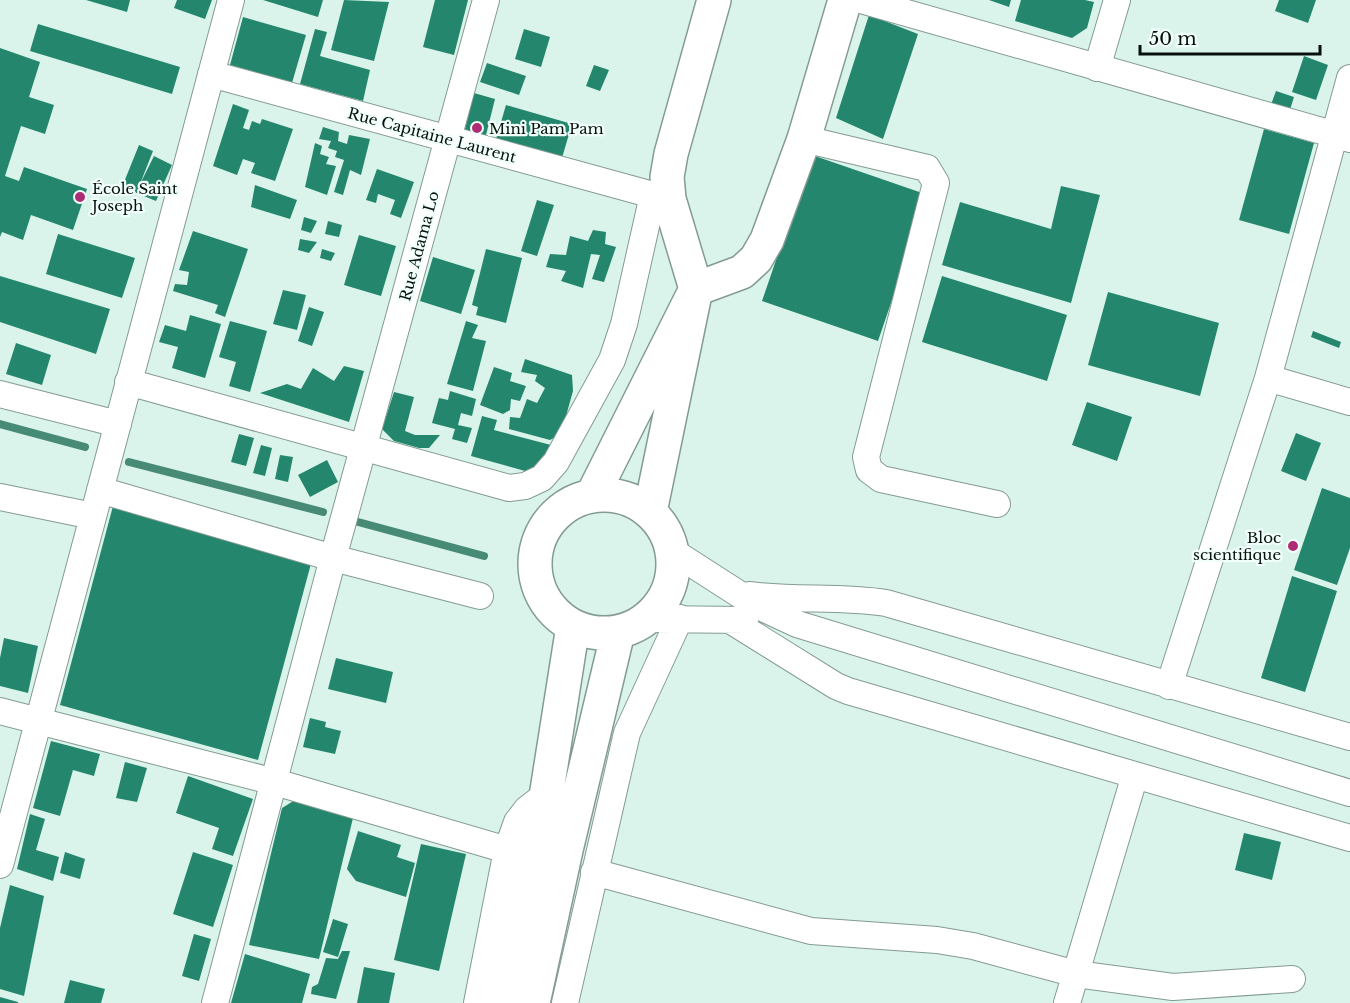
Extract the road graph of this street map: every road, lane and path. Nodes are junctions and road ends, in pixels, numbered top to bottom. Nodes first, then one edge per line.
1 (231, 0) edge
2 (486, 0) edge
3 (714, 0) edge
4 (845, 0) edge
5 (861, 0) edge
6 (1117, 0) edge
7 (1097, 68) junction
8 (211, 74) junction
9 (1350, 78) edge
10 (1342, 136) edge
11 (804, 139) junction
12 (448, 141) junction
13 (661, 197) junction
14 (696, 289) junction
15 (1268, 378) junction
16 (128, 382) junction
17 (0, 394) edge
18 (1350, 402) edge
19 (118, 424) junction
20 (364, 450) junction
21 (100, 490) junction
22 (592, 495) junction
23 (0, 496) edge
24 (997, 504) dead end
25 (650, 512) junction
26 (93, 516) junction
27 (672, 551) junction
28 (333, 558) junction
29 (735, 593) junction
30 (480, 596) dead end
31 (680, 618) junction
32 (730, 620) junction
33 (797, 624) junction
34 (573, 626) junction
35 (632, 626) junction
36 (1169, 686) junction
37 (0, 711) edge
38 (37, 720) junction
39 (1350, 737) edge
40 (1135, 775) junction
41 (275, 782) junction
42 (1350, 793) edge
43 (543, 809) junction
44 (1350, 838) edge
45 (507, 850) junction
46 (0, 865) edge
47 (594, 872) junction
48 (1076, 974) junction
49 (1292, 979) dead end
50 (1174, 995) edge
51 (216, 1003) edge
52 (477, 1003) edge
53 (504, 1003) edge
54 (533, 1003) edge
55 (565, 1003) edge
56 (1066, 1003) edge

1 - 8 street
2 - 12 street, Rue Adama Lo
3 - 13 highway
4 - 11 highway
5 - 7 street
6 - 7 street
7 - 10 street
8 - 12 street, Rue Capitaine Laurent
8 - 16 street
9 - 10 street
10 - 15 street
11 - 14 highway
11 - 24 street
12 - 13 street, Rue Capitaine Laurent
12 - 20 street, Rue Adama Lo
13 - 14 highway
13 - 20 street
14 - 22 highway
14 - 25 highway
15 - 18 street
15 - 36 street
16 - 19 street
16 - 20 street
17 - 19 street
19 - 21 street
20 - 28 street, Rue Adama Lo
21 - 26 street
21 - 28 street
22 - 25 highway
22 - 34 highway
23 - 26 street
25 - 27 highway
26 - 38 street
27 - 29 street
27 - 35 highway
28 - 30 street
28 - 41 street, Rue Adama Lo
29 - 33 street
29 - 36 street
31 - 32 street
31 - 35 street
31 - 47 street
32 - 33 street
32 - 40 street
33 - 42 street
34 - 35 highway
34 - 43 highway
35 - 54 highway
36 - 39 street
37 - 38 street
38 - 41 street
38 - 46 street
40 - 44 street
40 - 48 street
41 - 45 street
41 - 51 street, Rue Adama Lo
43 - 45 street
43 - 53 highway
45 - 52 street
47 - 48 street
47 - 55 street
48 - 50 street
48 - 56 street
49 - 50 street

